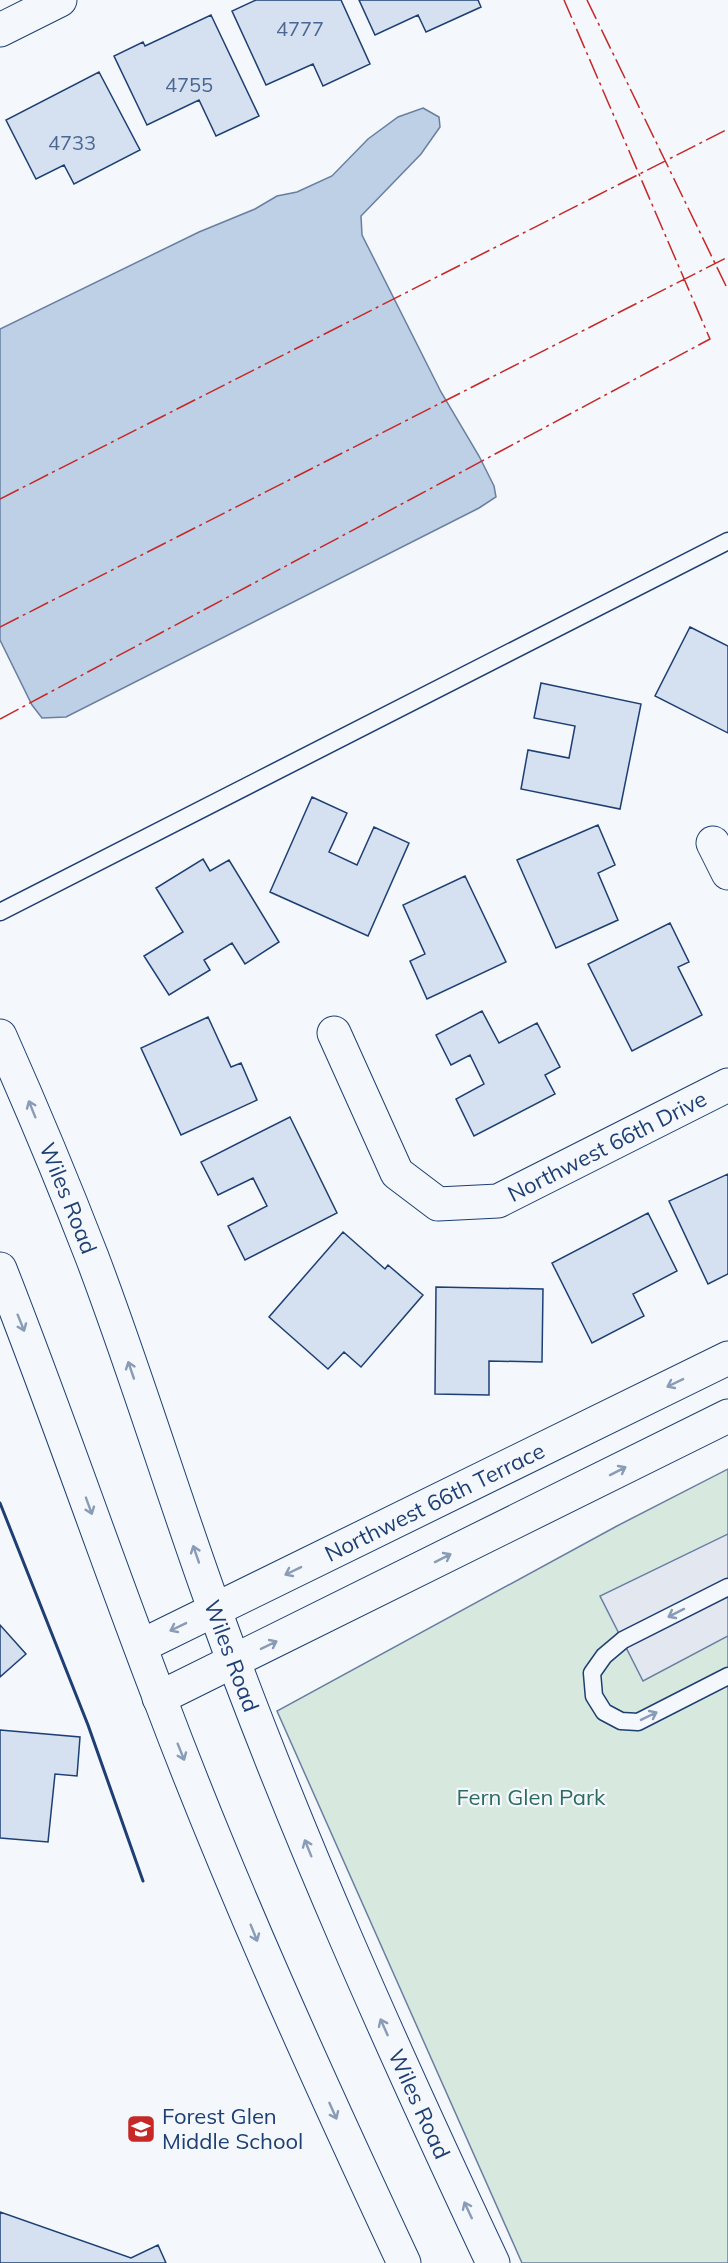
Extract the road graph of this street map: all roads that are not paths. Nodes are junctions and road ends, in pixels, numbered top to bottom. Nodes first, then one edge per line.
1 (60, 0) edge
2 (0, 30) edge
3 (728, 541) edge
4 (713, 843) dead end
5 (728, 873) edge
6 (0, 912) edge
7 (334, 1033) dead end
8 (0, 1036) edge
9 (728, 1084) edge
10 (0, 1269) edge
11 (728, 1358) edge
12 (728, 1416) edge
13 (728, 1587) edge
14 (215, 1609) junction
15 (141, 1646) junction
16 (235, 1662) junction
17 (728, 1676) edge
18 (159, 1698) junction
19 (404, 2263) edge
20 (493, 2263) edge

1 - 2 main road
3 - 6 lane
4 - 5 main road
7 - 9 main road, Northwest 66th Drive
14 -> 8 main road, Wiles Road
10 -> 15 main road
11 -> 14 main road, Northwest 66th Terrace
16 -> 12 main road
13 -> 17 lane
14 -> 15 main road, Northwest 66th Terrace
14 - 16 main road, Wiles Road
15 - 18 main road
16 - 18 main road
20 -> 16 main road, Wiles Road
18 -> 19 main road

